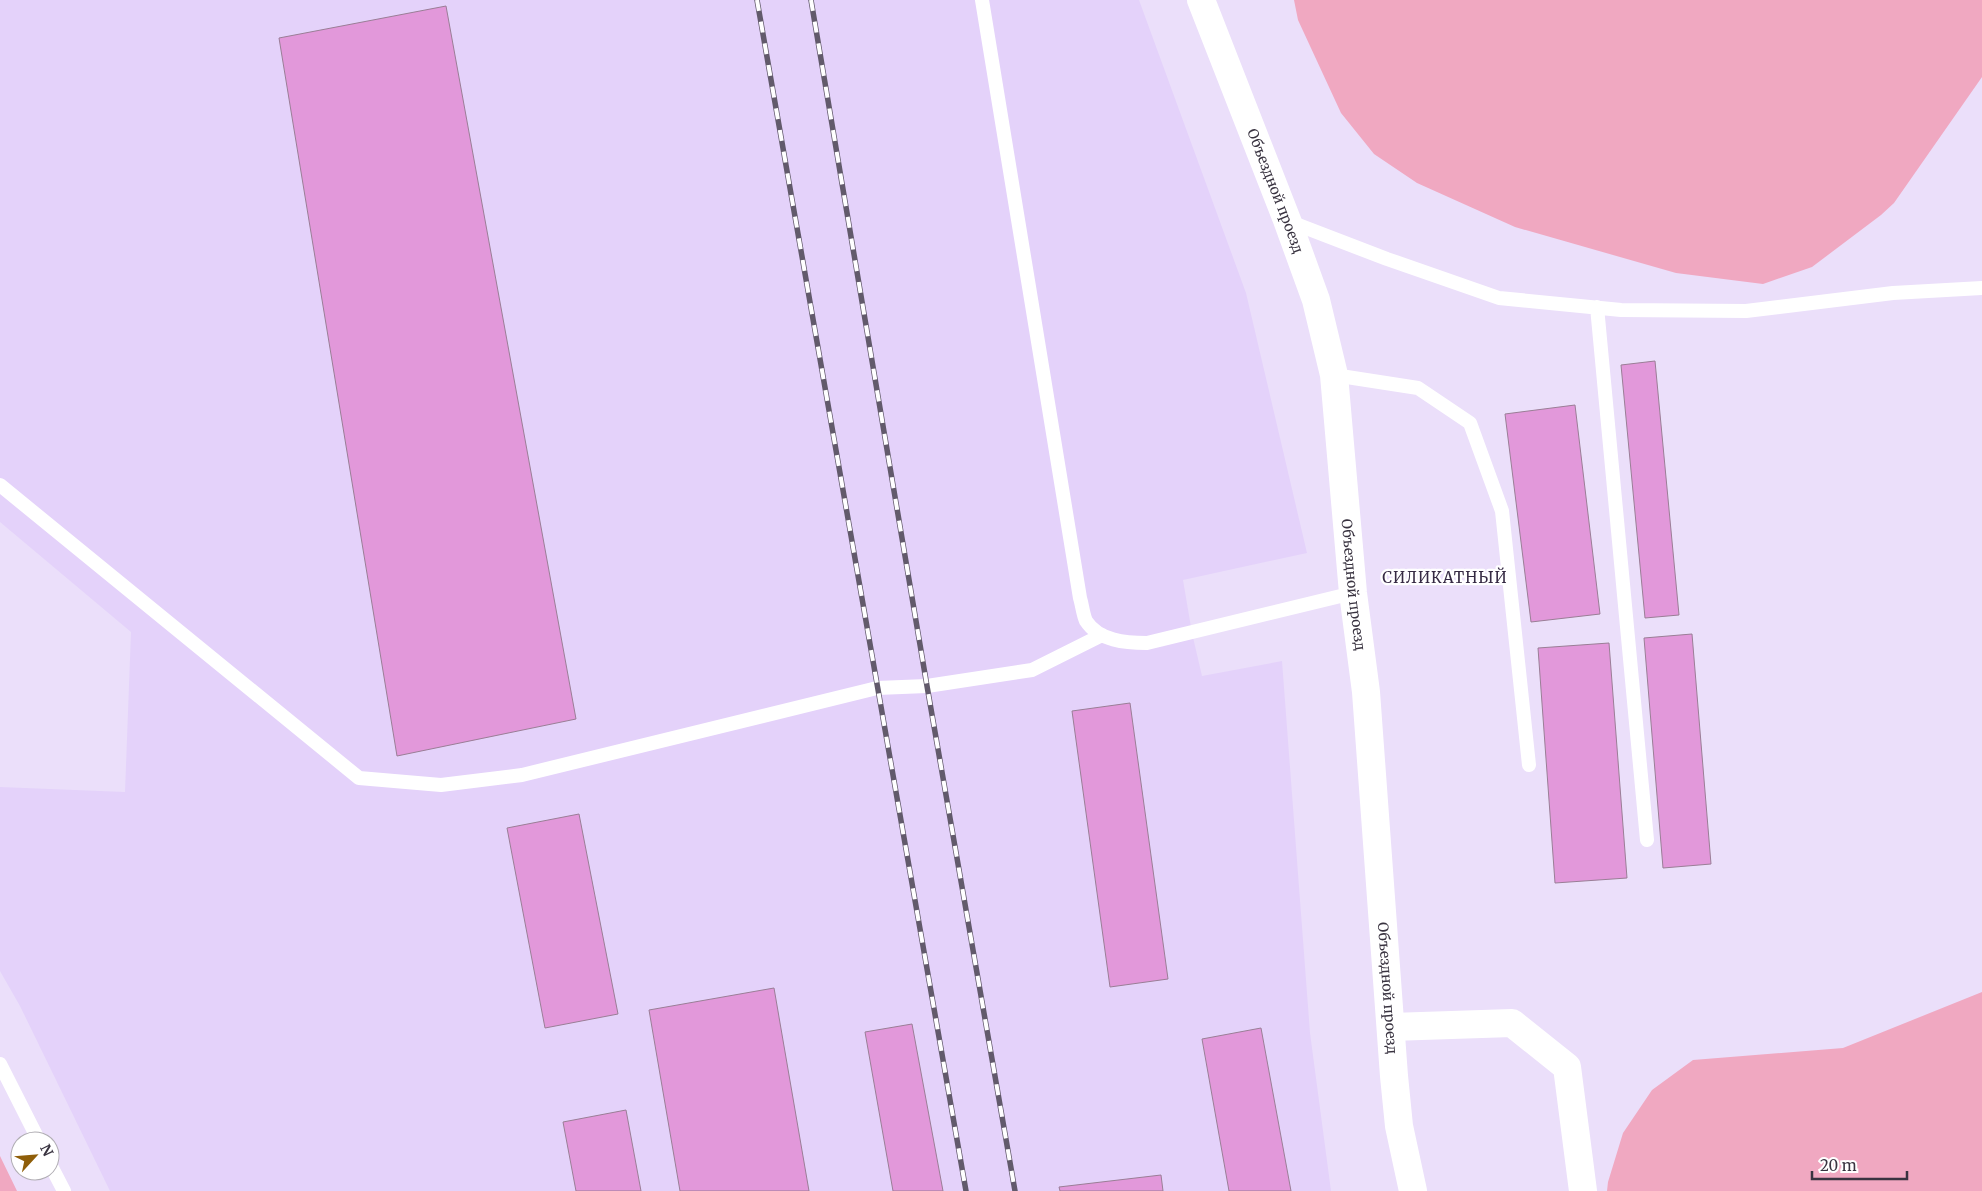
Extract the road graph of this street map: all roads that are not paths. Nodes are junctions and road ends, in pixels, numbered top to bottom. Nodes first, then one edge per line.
1 (982, 0) edge
2 (1201, 0) edge
3 (1287, 220) junction
4 (1982, 288) edge
5 (1597, 307) junction
6 (1334, 375) junction
7 (0, 485) edge
8 (1353, 593) junction
9 (1102, 635) junction
10 (1528, 765) dead end
11 (1647, 840) dead end
12 (1391, 1027) junction
13 (0, 1064) edge
14 (34, 1131) edge
15 (1413, 1191) edge
16 (1583, 1191) edge

1 - 9 lane
2 - 3 street, Объездной проезд
3 - 5 lane
3 - 6 street, Объездной проезд
4 - 5 lane
5 - 11 lane
6 - 8 street, Объездной проезд
6 - 10 lane
7 - 9 lane
8 - 9 lane
8 - 12 street, Объездной проезд
12 - 15 street, Объездной проезд
12 - 16 street
13 - 14 lane

